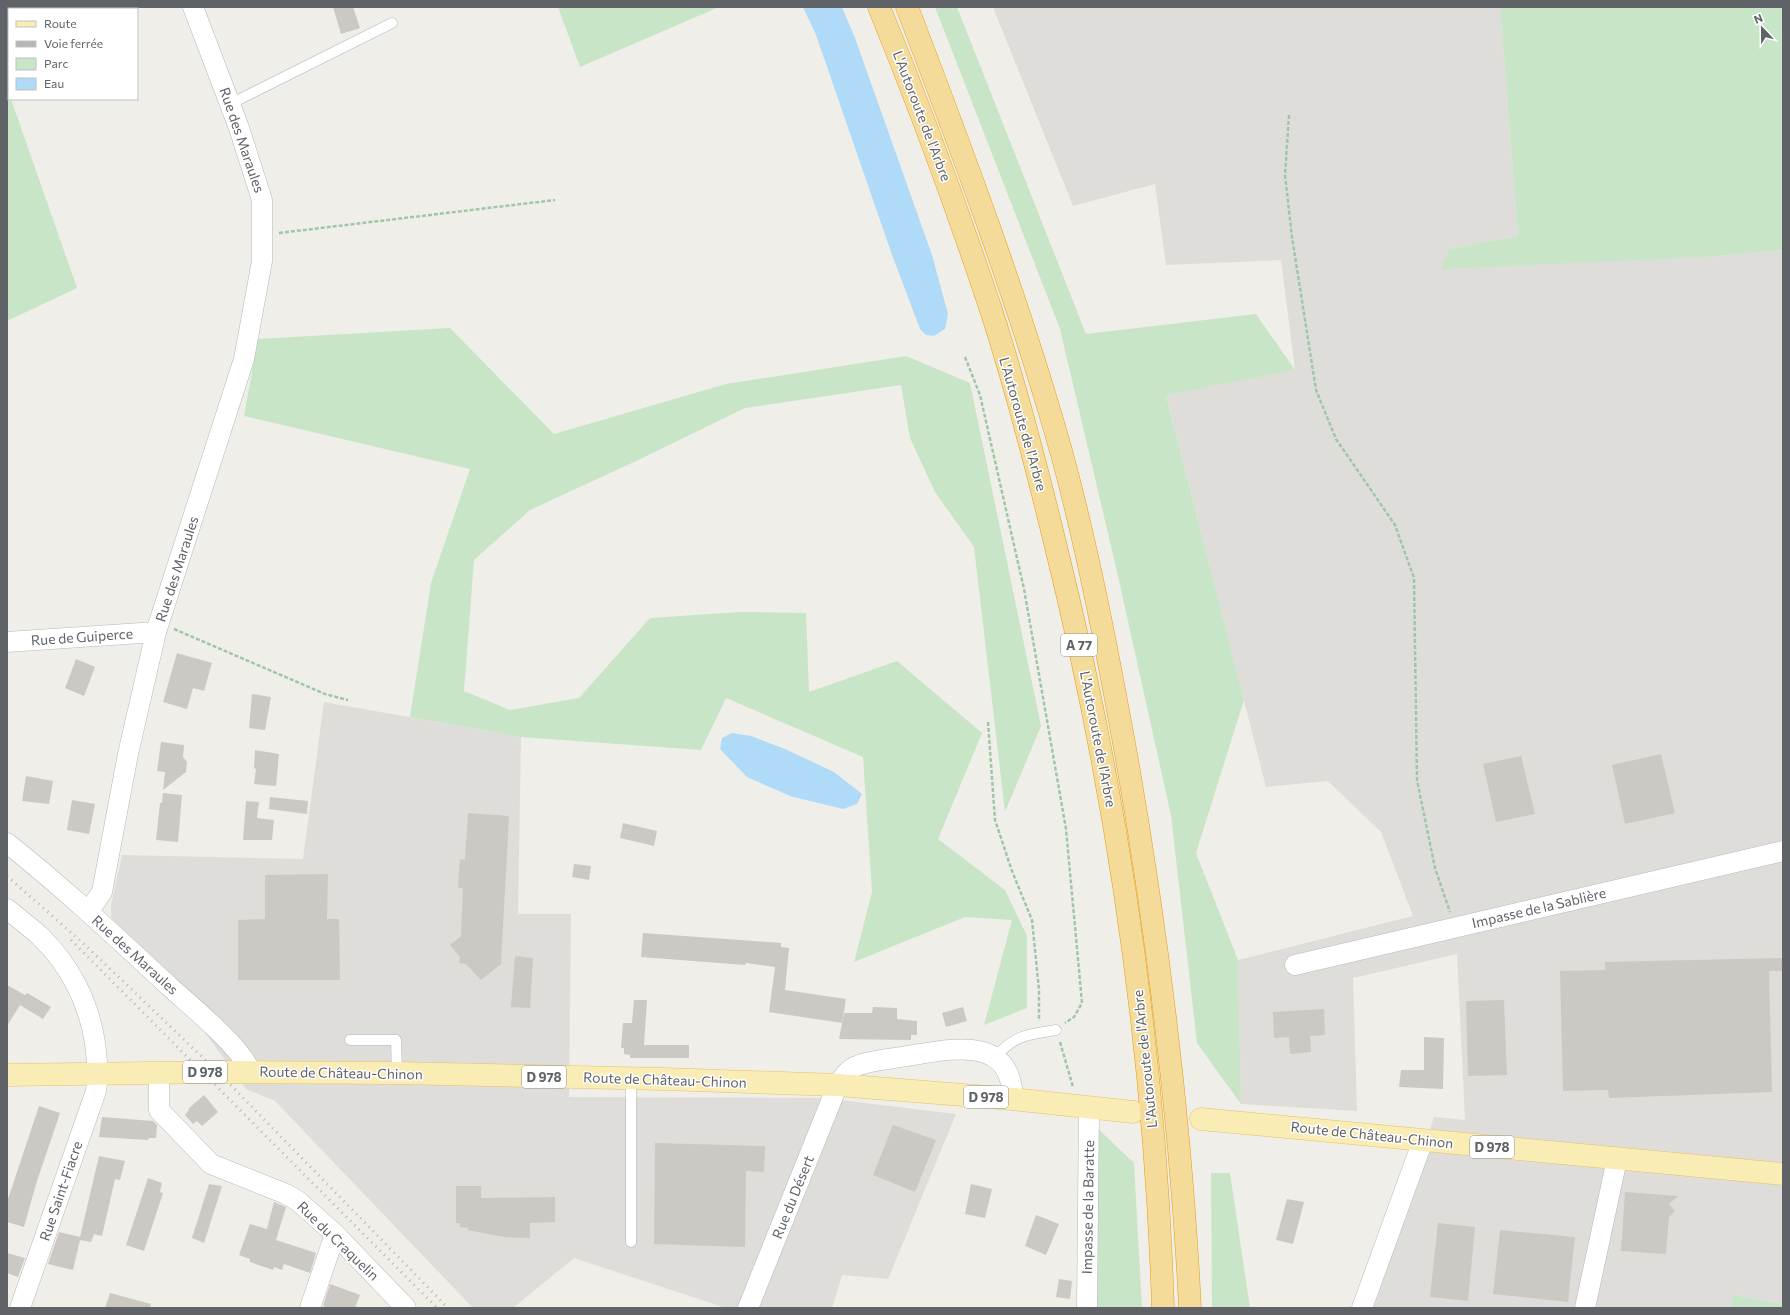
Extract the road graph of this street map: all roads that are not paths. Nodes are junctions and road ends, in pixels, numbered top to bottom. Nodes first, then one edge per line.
1 (193, 7) edge
2 (879, 7) edge
3 (907, 7) edge
4 (392, 23) dead end
5 (230, 104) junction
6 (158, 627) junction
7 (7, 642) edge
8 (7, 843) edge
9 (1783, 851) edge
10 (7, 909) edge
11 (88, 912) junction
12 (1295, 965) dead end
13 (1056, 1030) road end
14 (350, 1040) dead end
15 (995, 1057) junction
16 (251, 1072) junction
17 (159, 1073) junction
18 (397, 1073) junction
19 (7, 1074) edge
20 (99, 1074) junction
21 (631, 1079) junction
22 (838, 1085) junction
23 (1013, 1099) junction
24 (1084, 1106) junction
25 (1133, 1112) dead end
26 (1201, 1119) dead end
27 (1423, 1140) junction
28 (1616, 1159) junction
29 (1783, 1174) edge
30 (335, 1234) junction
31 (631, 1242) dead end
32 (20, 1308) edge
33 (310, 1308) edge
34 (406, 1308) edge
35 (748, 1308) edge
36 (1087, 1308) edge
37 (1163, 1308) edge
38 (1190, 1308) edge
39 (1362, 1308) edge
40 (1585, 1308) edge

1 - 5 street, Rue des Maraules
2 - 37 highway, L'Autoroute de l'Arbre / A 77
3 - 38 highway, L'Autoroute de l'Arbre / A 77
4 - 5 lane
5 - 6 street, Rue des Maraules
6 - 7 street, Rue de Guiperce
6 - 11 street, Rue des Maraules
8 - 11 street
9 - 12 street, Impasse de la Sablière
10 - 20 street, Rue Saint-Fiacre
11 - 16 street, Rue des Maraules
13 - 15 lane
14 - 18 lane
15 - 22 street, Rue du Désert
15 - 23 street
16 - 17 main road, Route de Château-Chinon / D 978
16 - 18 main road, Route de Château-Chinon / D 978
17 - 20 main road, Route de Château-Chinon / D 978
17 - 30 street, Rue du Craquelin
18 - 21 main road, Route de Château-Chinon / D 978
19 - 20 main road, D 978
20 - 32 street, Rue Saint-Fiacre
21 - 22 main road, Route de Château-Chinon / D 978
21 - 31 lane
22 - 23 main road, Route de Château-Chinon / D 978
22 - 35 street, Rue du Désert
23 - 24 main road, Route de Château-Chinon / D 978
24 - 25 main road, Route de Château-Chinon / D 978
24 - 36 street, Impasse de la Baratte
26 - 27 main road, Route de Château-Chinon / D 978
27 - 28 main road, Route de Château-Chinon / D 978
27 - 39 street
28 - 29 main road, Route de Château-Chinon / D 978
28 - 40 street
30 - 33 street
30 - 34 street, Rue du Craquelin

